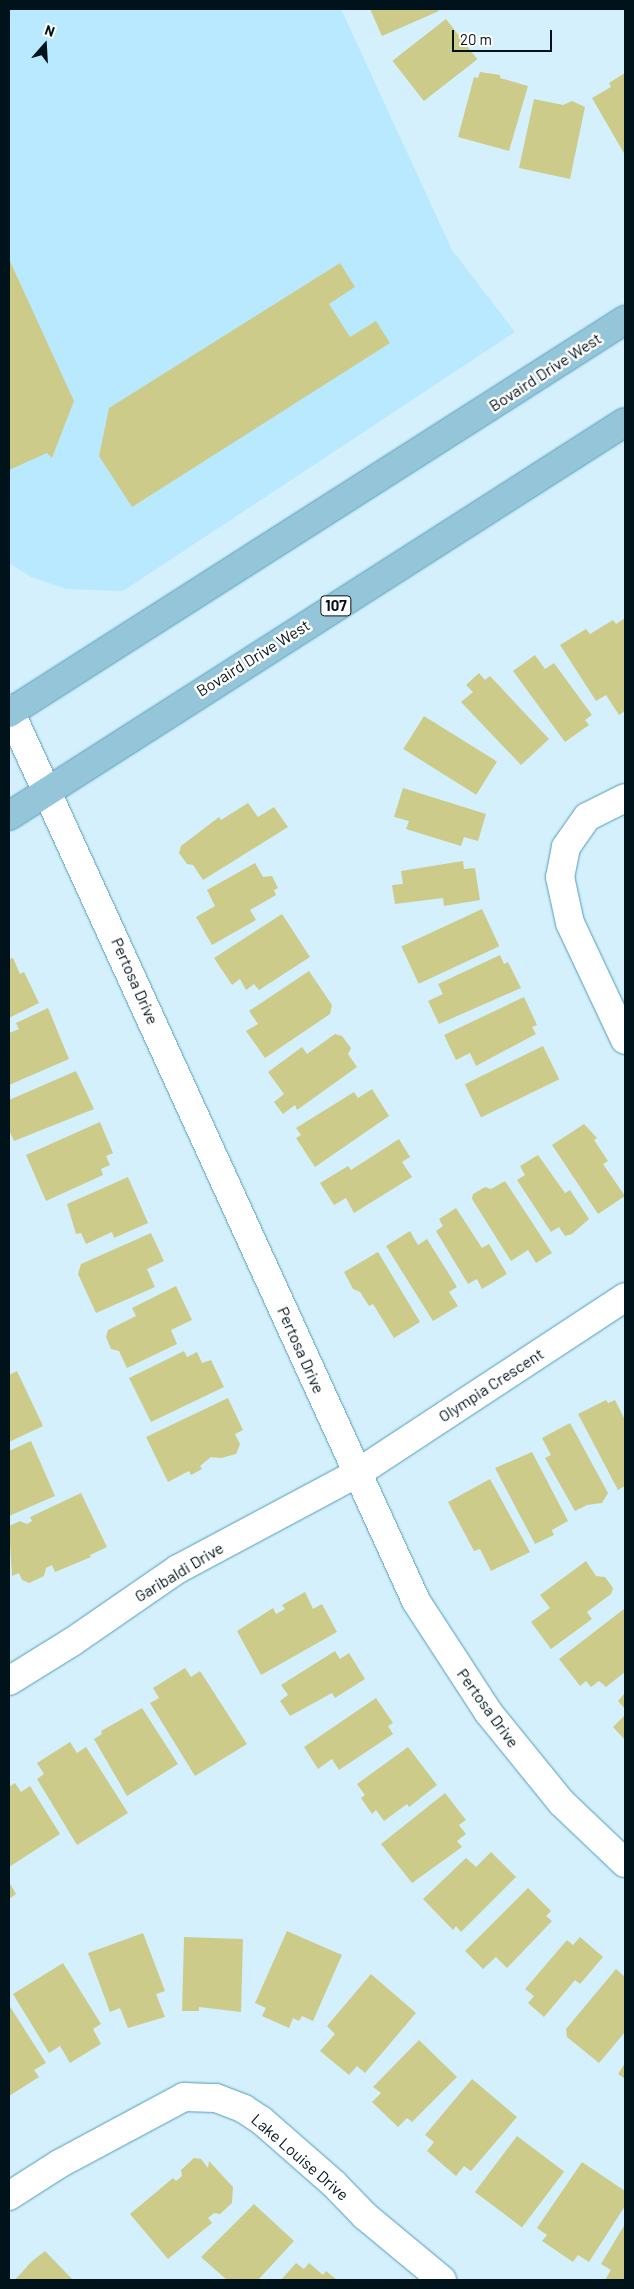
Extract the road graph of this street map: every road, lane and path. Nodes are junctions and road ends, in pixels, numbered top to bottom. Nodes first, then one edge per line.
1 (625, 320) edge
2 (625, 422) edge
3 (9, 711) edge
4 (48, 792) junction
5 (625, 798) edge
6 (9, 816) edge
7 (625, 1040) edge
8 (625, 1297) edge
9 (356, 1474) junction
10 (9, 1681) edge
11 (625, 1863) edge
12 (9, 2196) edge
13 (442, 2280) edge

1 - 3 main road, Bovaird Drive West
2 - 4 main road, Bovaird Drive West / 107
3 - 4 street, Pertosa Drive
4 - 6 main road, Bovaird Drive West / 107
4 - 9 street, Pertosa Drive
5 - 7 street
8 - 9 street, Olympia Crescent
9 - 10 street, Garibaldi Drive
9 - 11 street, Pertosa Drive
12 - 13 street, Lake Louise Drive

